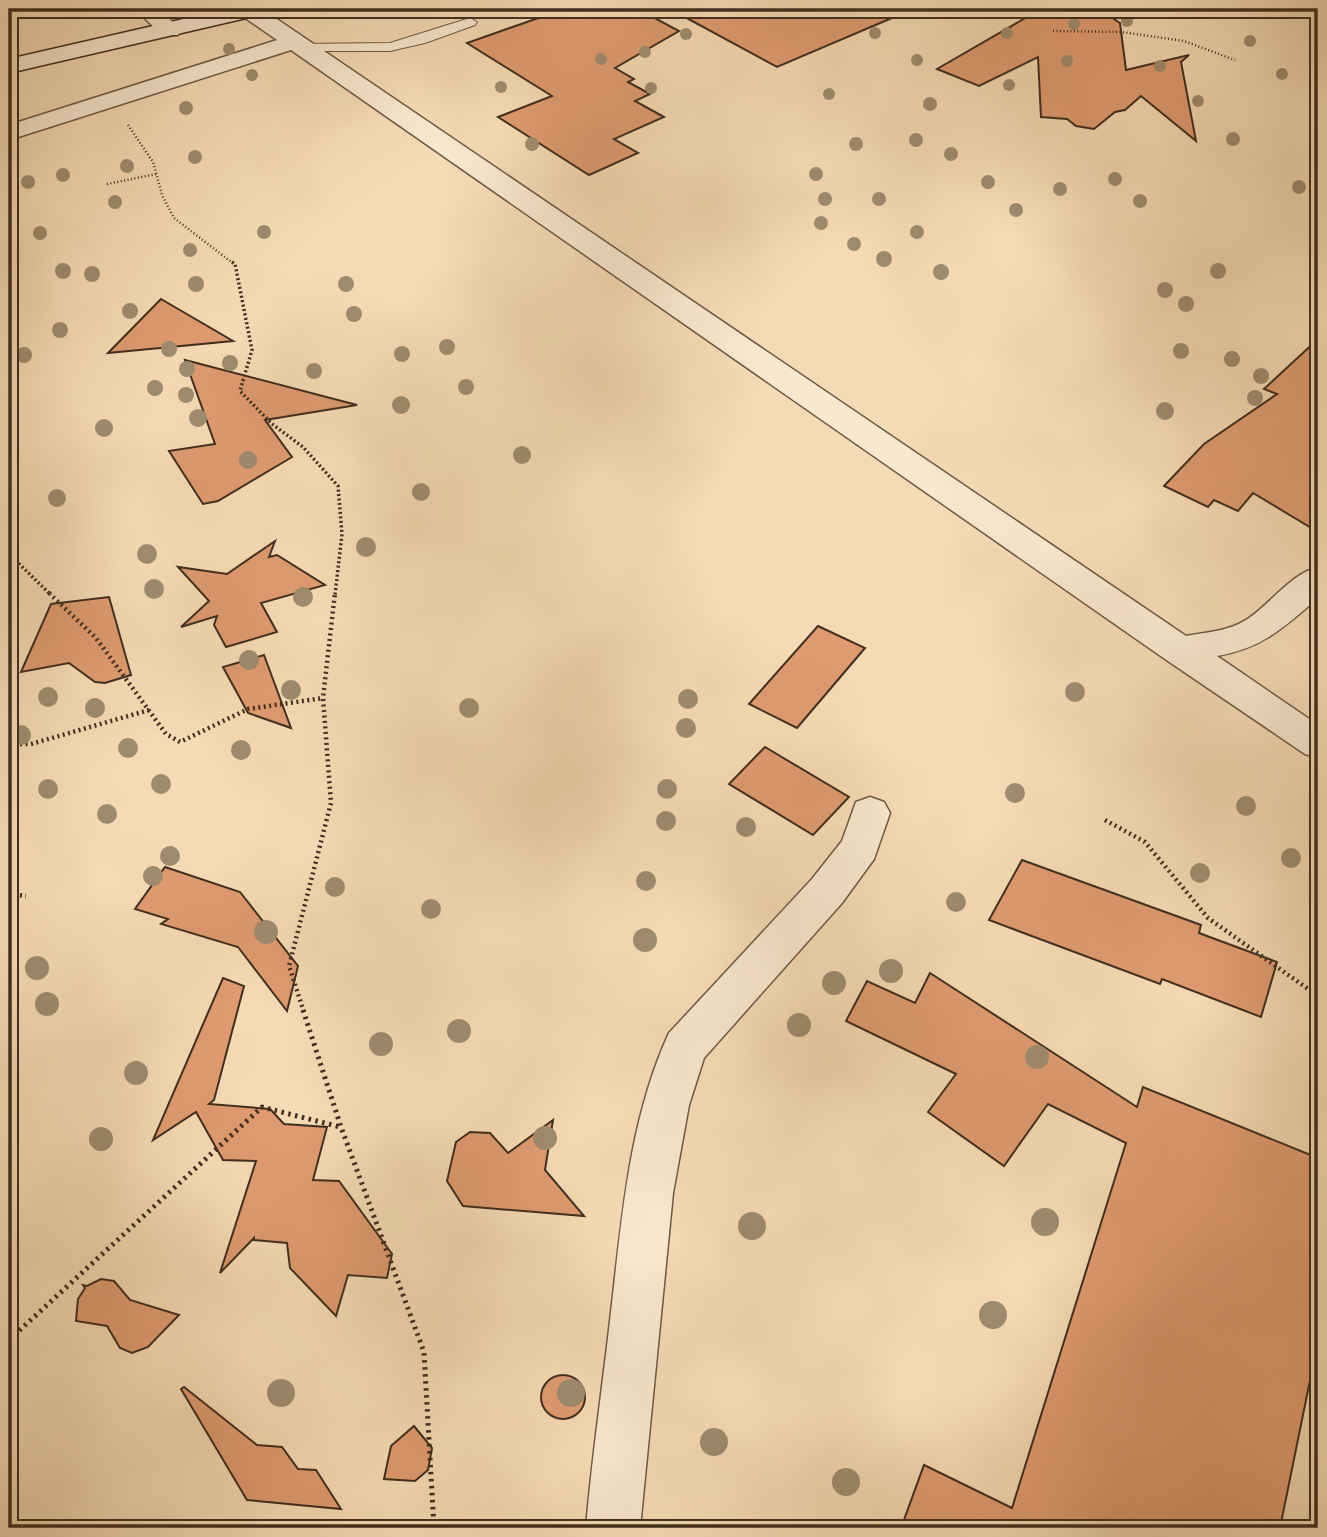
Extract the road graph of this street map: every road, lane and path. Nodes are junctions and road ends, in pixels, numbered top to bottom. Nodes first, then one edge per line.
1 (146, 9) edge
2 (252, 9) edge
3 (470, 22) dead end
4 (170, 30) junction
5 (1053, 31) dead end
6 (298, 45) junction
7 (1235, 60) dead end
8 (9, 66) edge
9 (111, 100) junction
10 (9, 133) edge
11 (156, 174) junction
12 (107, 184) dead end
13 (9, 554) edge
14 (1318, 579) edge
15 (1178, 650) junction
16 (323, 698) junction
17 (149, 710) junction
18 (9, 744) edge
19 (1318, 744) edge
20 (870, 813) dead end
21 (1105, 820) dead end
22 (9, 894) edge
23 (26, 896) dead end
24 (1318, 996) edge
25 (341, 1127) junction
26 (9, 1340) edge
27 (434, 1528) edge
28 (613, 1528) edge

1 - 4 street
2 - 4 street
2 - 6 street
3 - 6 lane
4 - 8 street
5 - 7 path
6 - 9 street
6 - 15 street
9 - 10 street
9 - 11 path
11 - 12 path
11 - 16 path
13 - 17 path
14 - 15 street
15 - 19 street
16 - 17 path
16 - 25 path
17 - 18 path
20 - 28 street
21 - 24 path
22 - 23 path
25 - 26 path
25 - 27 path

